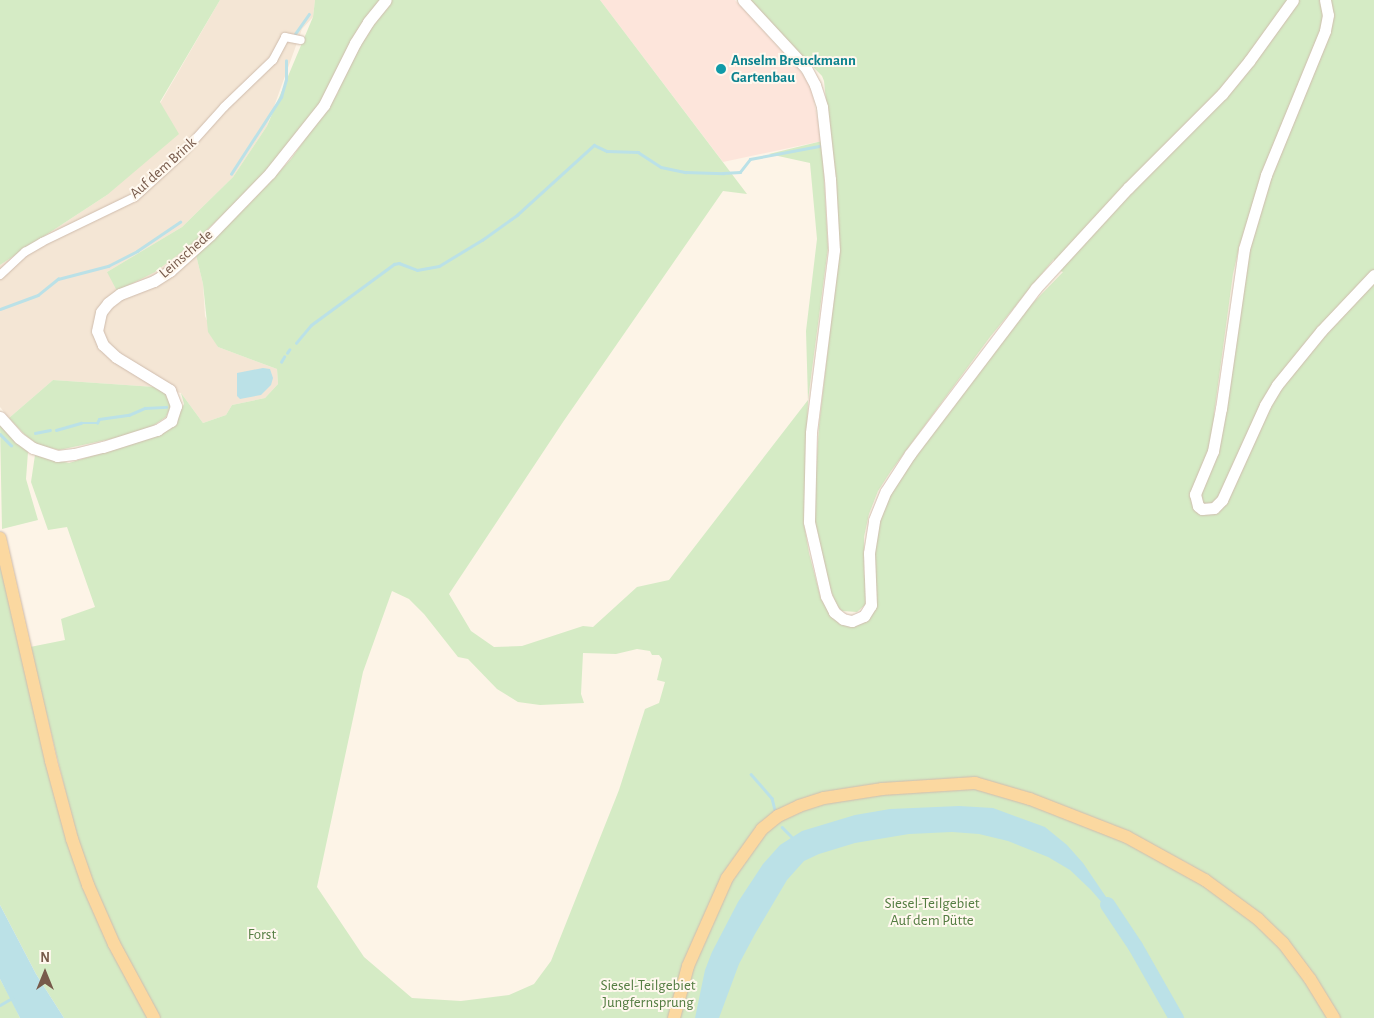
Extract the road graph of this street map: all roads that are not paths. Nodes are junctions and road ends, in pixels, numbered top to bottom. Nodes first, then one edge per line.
1 (386, 0) edge
2 (743, 0) edge
3 (1293, 0) edge
4 (1325, 0) edge
5 (301, 40) dead end
6 (0, 275) edge
7 (1374, 275) edge
8 (0, 417) edge
9 (0, 538) edge
10 (154, 1018) edge
11 (674, 1018) edge
12 (1334, 1018) edge

1 - 8 main road, Leinschede
2 - 3 main road
4 - 7 main road
5 - 6 street, Auf dem Brink
9 - 10 main road
11 - 12 main road

